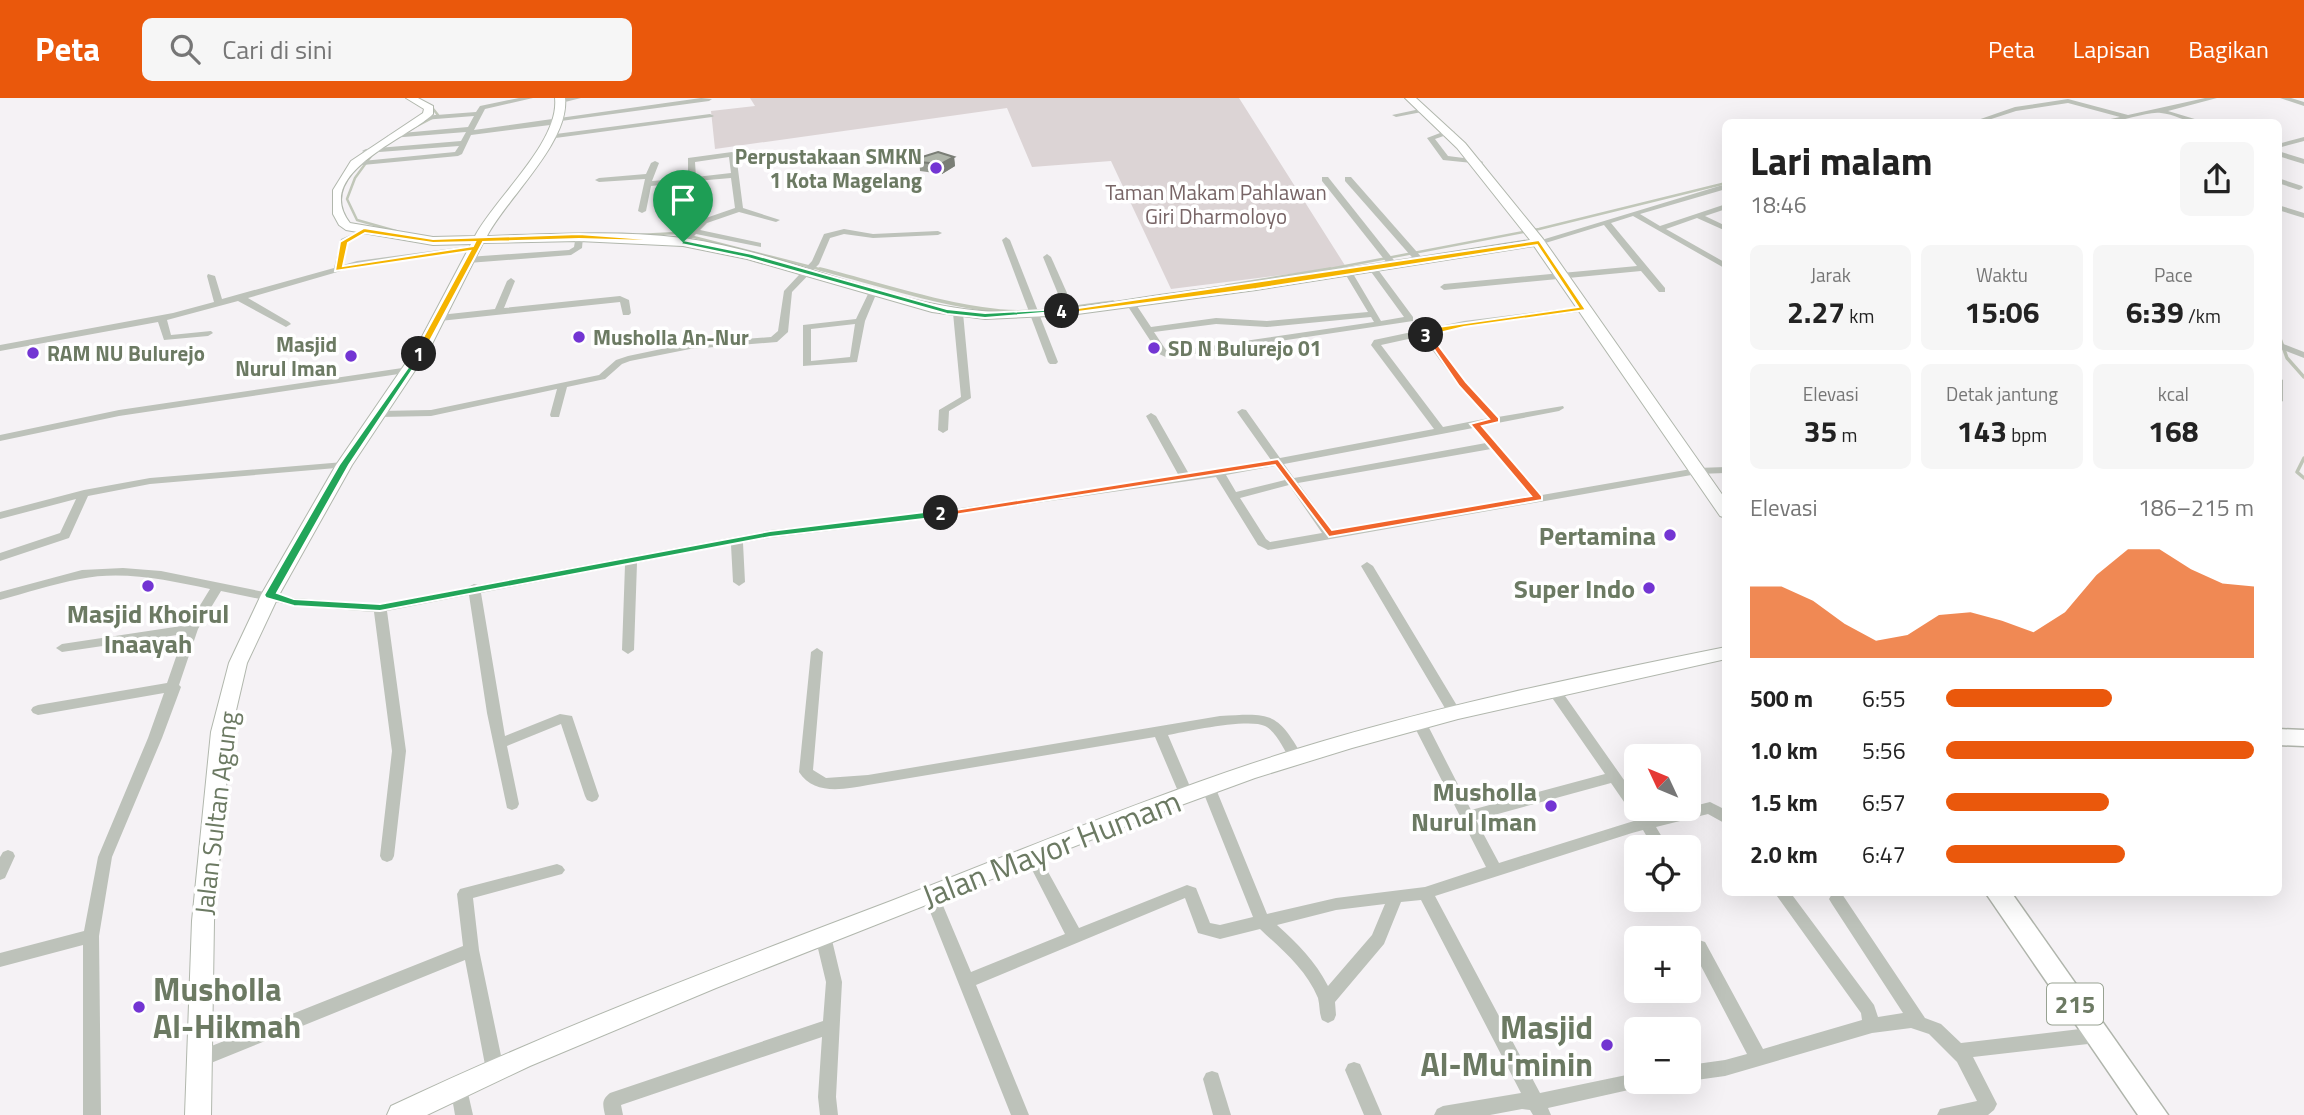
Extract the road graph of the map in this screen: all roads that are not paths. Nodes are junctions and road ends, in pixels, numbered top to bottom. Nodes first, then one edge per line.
1 (411, 98) edge
2 (530, 98) edge
3 (579, 98) edge
4 (1410, 98) edge
5 (2214, 98) edge
6 (2283, 98) edge
7 (560, 99) edge
8 (709, 99) edge
9 (2201, 99) edge
10 (2304, 104) edge
11 (1425, 110) junction
12 (2160, 110) junction
13 (476, 114) junction
14 (1396, 115) dead end
15 (710, 116) dead end
16 (2129, 116) junction
17 (423, 118) junction
18 (1984, 119) edge
19 (2119, 119) edge
20 (2139, 119) edge
21 (2186, 119) edge
22 (558, 120) junction
23 (470, 131) junction
24 (1451, 132) junction
25 (390, 136) junction
26 (548, 138) junction
27 (2304, 139) edge
28 (463, 143) junction
29 (2282, 145) edge
30 (366, 152) junction
31 (2282, 154) edge
32 (1479, 162) junction
33 (2304, 162) edge
34 (655, 163) dead end
35 (352, 164) junction
36 (736, 175) junction
37 (1348, 178) dead end
38 (1325, 179) dead end
39 (599, 180) dead end
40 (649, 180) junction
41 (692, 180) junction
42 (2282, 182) edge
43 (1722, 187) edge
44 (2299, 188) dead end
45 (1722, 207) edge
46 (2282, 208) edge
47 (739, 209) junction
48 (642, 211) dead end
49 (1636, 215) junction
50 (1699, 216) junction
51 (2304, 216) edge
52 (776, 220) dead end
53 (704, 221) junction
54 (1608, 224) junction
55 (1722, 227) edge
56 (1661, 228) junction
57 (364, 230) junction
58 (938, 233) dead end
59 (579, 237) junction
60 (688, 237) junction
61 (1536, 238) junction
62 (1006, 240) dead end
63 (478, 243) junction
64 (758, 245) dead end
65 (1047, 257) dead end
66 (1417, 258) junction
67 (1389, 260) junction
68 (1722, 266) edge
69 (1373, 268) junction
70 (1643, 268) junction
71 (338, 269) junction
72 (808, 270) junction
73 (1348, 272) junction
74 (1560, 275) junction
75 (211, 276) dead end
76 (512, 281) dead end
77 (1444, 287) dead end
78 (1662, 290) dead end
79 (873, 292) junction
80 (239, 298) junction
81 (1130, 302) junction
82 (219, 303) junction
83 (1068, 306) junction
84 (1583, 309) junction
85 (1034, 310) junction
86 (498, 313) junction
87 (626, 313) dead end
88 (958, 313) junction
89 (162, 318) junction
90 (440, 318) junction
91 (1377, 318) junction
92 (860, 321) junction
93 (286, 324) dead end
94 (1148, 330) junction
95 (1424, 332) junction
96 (208, 333) dead end
97 (2282, 346) edge
98 (0, 348) edge
99 (2304, 355) edge
100 (1053, 362) dead end
101 (409, 370) junction
102 (563, 385) junction
103 (1559, 408) dead end
104 (1242, 412) dead end
105 (380, 414) junction
106 (555, 415) dead end
107 (1151, 416) dead end
108 (1496, 420) junction
109 (1475, 424) junction
110 (943, 430) dead end
111 (1440, 430) junction
112 (0, 438) edge
113 (1495, 444) junction
114 (1278, 462) junction
115 (344, 465) junction
116 (1722, 470) edge
117 (1697, 471) junction
118 (1219, 473) junction
119 (1186, 478) junction
120 (1293, 481) junction
121 (84, 493) junction
122 (1233, 496) junction
123 (1539, 498) junction
124 (1722, 507) edge
125 (0, 516) edge
126 (1329, 534) junction
127 (737, 540) junction
128 (0, 556) edge
129 (631, 559) junction
130 (1367, 566) dead end
131 (739, 582) dead end
132 (218, 586) junction
133 (474, 588) junction
134 (270, 595) junction
135 (0, 596) edge
136 (380, 608) junction
137 (192, 629) junction
138 (62, 649) dead end
139 (628, 650) dead end
140 (817, 652) dead end
141 (1722, 654) edge
142 (174, 687) junction
143 (1553, 689) junction
144 (38, 710) dead end
145 (1454, 712) junction
146 (1419, 722) junction
147 (1160, 732) junction
148 (2282, 737) edge
149 (2304, 738) edge
150 (502, 743) junction
151 (1296, 757) junction
152 (1614, 777) junction
153 (1209, 789) junction
154 (1624, 791) edge
155 (592, 796) dead end
156 (1187, 796) junction
157 (512, 804) dead end
158 (1722, 816) edge
159 (1466, 817) junction
160 (1647, 823) junction
161 (1654, 835) edge
162 (1031, 854) junction
163 (8, 856) dead end
164 (387, 856) dead end
165 (1494, 869) junction
166 (557, 870) dead end
167 (0, 874) edge
168 (1425, 893) junction
169 (931, 894) junction
170 (1784, 896) edge
171 (2000, 896) edge
172 (1396, 897) junction
173 (1837, 898) dead end
174 (1262, 921) junction
175 (91, 936) junction
176 (823, 936) junction
177 (1075, 937) junction
178 (471, 950) junction
179 (1701, 951) edge
180 (0, 960) edge
181 (965, 982) junction
182 (1919, 1023) junction
183 (1872, 1025) junction
184 (831, 1026) junction
185 (2097, 1035) junction
186 (1959, 1051) junction
187 (1758, 1057) junction
188 (200, 1059) junction
189 (495, 1070) junction
190 (1354, 1070) dead end
191 (1701, 1071) edge
192 (1213, 1079) dead end
193 (1624, 1084) edge
194 (459, 1086) junction
195 (1540, 1108) edge
196 (92, 1115) edge
197 (198, 1115) edge
198 (400, 1115) edge
199 (464, 1115) edge
200 (614, 1115) edge
201 (829, 1115) edge
202 (1020, 1115) edge
203 (1222, 1115) edge
204 (1373, 1115) edge
205 (1443, 1115) edge
206 (1946, 1115) edge
207 (2154, 1115) edge

1 - 17 main road
2 - 13 street
3 - 7 street
4 - 11 main road
5 - 9 street
6 - 10 street
7 - 22 main road, Jalan Sultan Agung
8 - 22 street
9 - 12 street
11 - 14 street
11 - 24 main road
12 - 16 street
12 - 21 street
13 - 17 street
13 - 23 street
15 - 26 street
16 - 18 street
16 - 19 street
16 - 20 street
17 - 25 main road
22 - 23 street
22 - 26 main road, Jalan Sultan Agung
23 - 25 street
23 - 28 street
24 - 32 main road
24 - 32 street
25 - 30 main road
26 - 63 main road, Jalan Sultan Agung
27 - 29 street
28 - 30 street
28 - 35 street
30 - 35 main road
31 - 33 street
32 - 61 main road
34 - 40 street
35 - 57 main road
36 - 41 street
36 - 41 street
36 - 47 street
37 - 66 street
38 - 67 street
39 - 40 street
40 - 41 street
40 - 48 street
41 - 53 street
42 - 44 street
43 - 49 street
45 - 50 street
46 - 51 street
47 - 52 street
47 - 53 street
49 - 54 street
49 - 56 street
50 - 55 street
50 - 56 street
53 - 60 street
54 - 61 street
54 - 70 street
56 - 68 street
57 - 63 main road
57 - 71 street
58 - 72 street
59 - 60 main road
59 - 63 main road
59 - 63 street
60 - 64 street
60 - 72 main road
61 - 66 main road
61 - 74 main road
62 - 85 street
63 - 71 street
63 - 90 main road, Jalan Sultan Agung
65 - 83 street
66 - 67 main road
67 - 69 main road
69 - 73 main road
69 - 91 street
70 - 74 street
70 - 78 street
71 - 80 street
72 - 79 main road
72 - 102 street
73 - 81 main road
73 - 91 street
74 - 77 street
74 - 84 main road
75 - 82 street
76 - 86 street
79 - 88 main road
79 - 92 street
80 - 82 street
80 - 93 street
81 - 83 main road
81 - 94 street
82 - 89 street
83 - 85 main road
84 - 95 street
84 - 117 main road
85 - 88 main road
85 - 100 street
86 - 87 street
86 - 90 street
88 - 110 street
89 - 96 street
89 - 98 street
90 - 101 main road, Jalan Sultan Agung
91 - 94 street
91 - 94 street
92 - 92 street
95 - 108 street
95 - 111 street
97 - 99 street
101 - 105 main road, Jalan Sultan Agung
101 - 112 street
102 - 105 street
102 - 106 street
103 - 108 street
104 - 114 street
105 - 115 main road, Jalan Sultan Agung
107 - 119 street
108 - 109 street
109 - 111 street
109 - 113 street
111 - 114 street
113 - 120 street
113 - 123 street
114 - 118 street
114 - 120 street
115 - 121 street
115 - 134 main road, Jalan Sultan Agung
116 - 117 street
117 - 123 street
117 - 124 main road
118 - 119 street
118 - 122 street
119 - 127 street
120 - 122 street
120 - 126 street
121 - 125 street
121 - 128 street
122 - 126 street
123 - 126 street
127 - 129 street
127 - 131 street
129 - 133 street
129 - 139 street
130 - 145 street
132 - 134 street
132 - 135 street
132 - 137 street
133 - 136 street
133 - 150 street
134 - 136 street
134 - 188 main road, Jalan Sultan Agung
136 - 164 street
137 - 138 street
137 - 142 street
140 - 147 street
141 - 143 main road, Jalan Mayor Humam
142 - 144 street
142 - 175 street
143 - 145 main road, Jalan Mayor Humam
143 - 152 street
145 - 146 main road, Jalan Mayor Humam
146 - 151 main road, Jalan Mayor Humam
146 - 159 street
147 - 151 street
147 - 156 street
148 - 149 main road
150 - 155 street
150 - 157 street
151 - 153 main road, Jalan Mayor Humam
152 - 154 street
152 - 159 street
153 - 156 main road, Jalan Mayor Humam
153 - 174 street
156 - 162 main road, Jalan Mayor Humam
158 - 160 street
159 - 165 street
160 - 161 street
160 - 165 street
162 - 169 main road, Jalan Mayor Humam
162 - 177 street
163 - 167 street
165 - 168 street
166 - 178 street
168 - 172 street
168 - 195 street
169 - 176 main road, Jalan Mayor Humam
169 - 181 street
170 - 183 street
171 - 185 main road, 215
172 - 174 street
172 - 174 street
173 - 182 street
174 - 177 street
175 - 180 street
175 - 196 street
176 - 184 street
176 - 189 main road, Jalan Mayor Humam
177 - 181 street
178 - 188 street
178 - 189 street
179 - 187 street
181 - 202 street
182 - 183 street
182 - 186 street
183 - 187 street
184 - 200 street
184 - 201 street
185 - 186 street
185 - 207 main road, 215
186 - 206 street
187 - 191 street
188 - 197 main road, Jalan Sultan Agung
189 - 194 main road, Jalan Mayor Humam
190 - 204 street
192 - 203 street
193 - 195 street
194 - 198 main road, Jalan Mayor Humam
194 - 199 street
195 - 205 street

